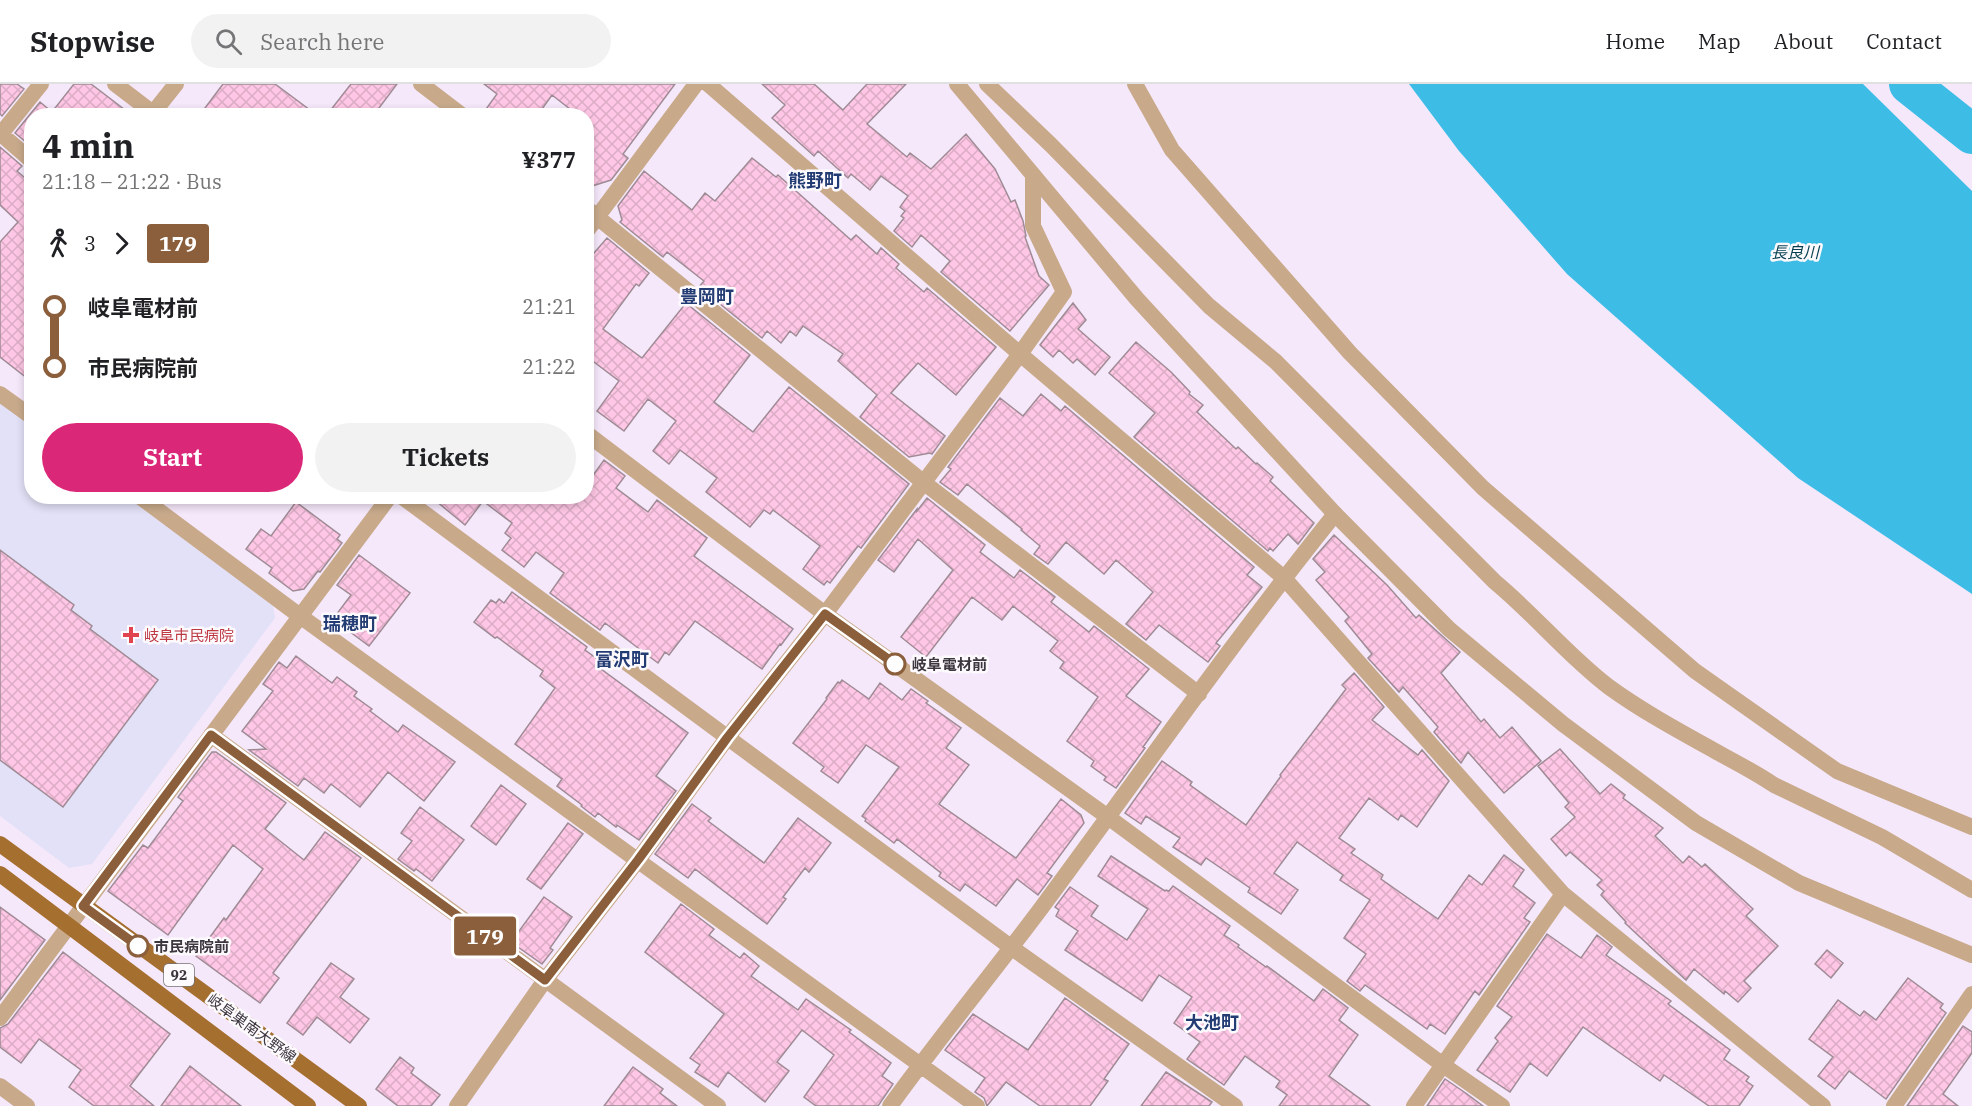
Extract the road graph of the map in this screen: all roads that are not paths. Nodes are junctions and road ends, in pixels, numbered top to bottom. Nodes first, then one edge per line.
1 (41, 84) edge
2 (115, 84) edge
3 (176, 84) edge
4 (421, 84) edge
5 (696, 84) edge
6 (708, 84) edge
7 (957, 84) edge
8 (987, 84) edge
9 (1135, 84) edge
10 (147, 108) edge
11 (159, 108) edge
12 (453, 108) edge
13 (1, 135) edge
14 (24, 154) edge
15 (1033, 175) junction
16 (594, 210) edge
17 (594, 214) edge
18 (1020, 354) junction
19 (0, 394) edge
20 (24, 411) edge
21 (594, 439) edge
22 (923, 482) junction
23 (150, 504) edge
24 (384, 504) edge
25 (412, 504) edge
26 (1335, 514) junction
27 (1284, 578) junction
28 (825, 614) junction
29 (300, 616) junction
30 (1199, 694) junction
31 (211, 735) junction
32 (727, 738) junction
33 (1108, 817) junction
34 (1972, 827) edge
35 (0, 844) edge
36 (638, 860) junction
37 (0, 874) edge
38 (1972, 890) edge
39 (1563, 894) junction
40 (83, 906) junction
41 (69, 924) junction
42 (1012, 948) junction
43 (1972, 955) edge
44 (545, 980) junction
45 (1972, 994) edge
46 (0, 1018) edge
47 (920, 1064) junction
48 (1443, 1065) junction
49 (0, 1086) edge
50 (27, 1106) edge
51 (308, 1106) edge
52 (359, 1106) edge
53 (457, 1106) edge
54 (718, 1106) edge
55 (890, 1106) edge
56 (977, 1106) edge
57 (1235, 1106) edge
58 (1414, 1106) edge
59 (1502, 1106) edge
60 (1822, 1106) edge
61 (1894, 1106) edge

1 - 13 street
2 - 10 street
3 - 11 street
4 - 12 street
5 - 16 street
6 - 18 street
7 - 15 street
8 - 38 street
9 - 34 street
13 - 14 street
15 - 18 street
15 - 26 street
17 - 22 street
18 - 22 street
18 - 27 street
19 - 20 street
21 - 28 street
22 - 28 street
22 - 30 street
23 - 29 street
24 - 29 street
25 - 32 street
26 - 27 street
26 - 43 street
27 - 30 street
27 - 39 street
28 - 32 street
28 - 33 street
29 - 31 street
29 - 36 street
30 - 33 street
31 - 40 street
31 - 44 street
32 - 36 street
32 - 42 street
33 - 42 street
33 - 48 street
35 - 40 main road, 岐阜巣南大野線 / 92
36 - 44 street
36 - 47 street
37 - 41 main road, 岐阜巣南大野線 / 92
39 - 48 street
39 - 60 street
40 - 41 street
40 - 52 main road, 岐阜巣南大野線 / 92
41 - 46 street
41 - 51 main road, 岐阜巣南大野線 / 92
42 - 47 street
42 - 57 street
44 - 53 street
44 - 54 street
45 - 61 street
47 - 55 street
47 - 56 street
48 - 58 street
48 - 59 street
49 - 50 street

